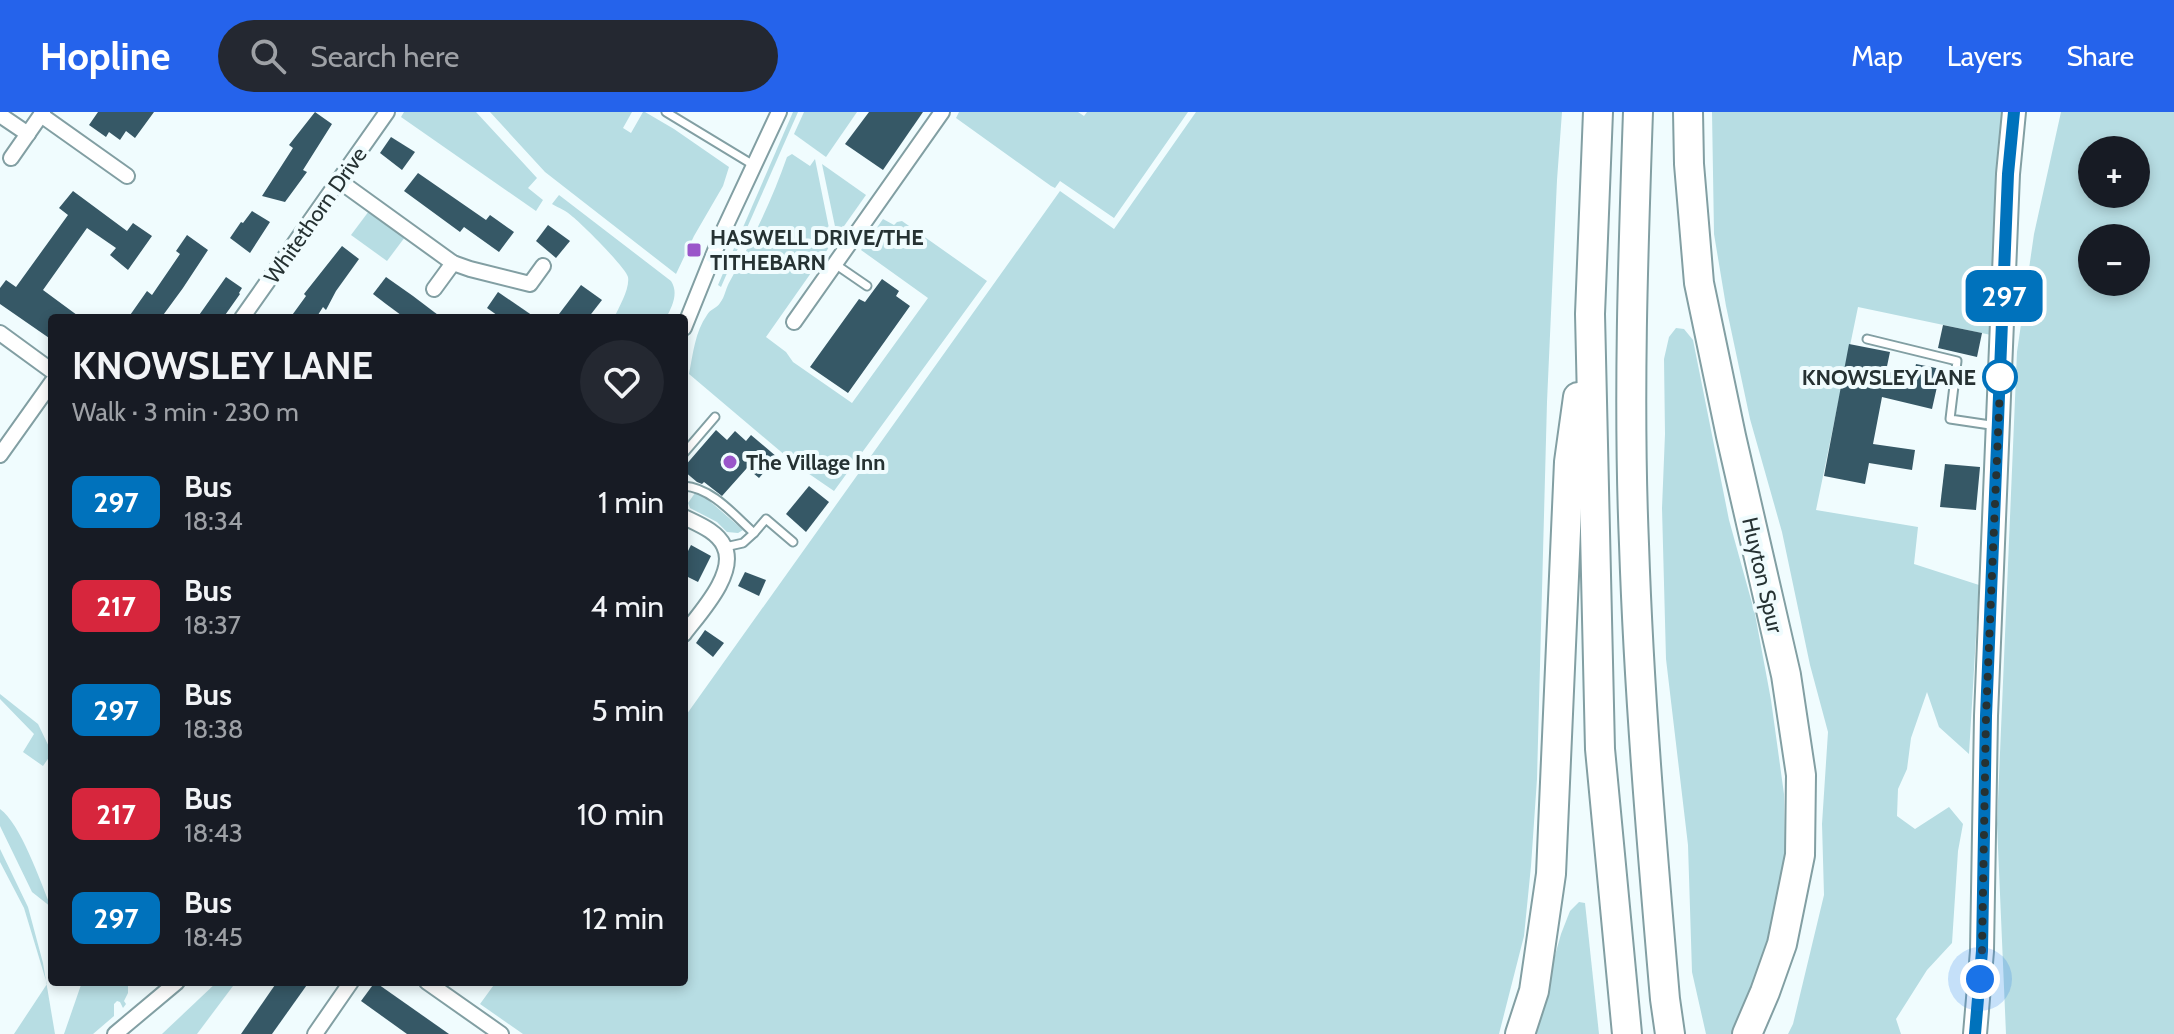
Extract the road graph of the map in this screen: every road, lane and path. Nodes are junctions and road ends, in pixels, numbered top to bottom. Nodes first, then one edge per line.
1 (387, 112) edge
2 (666, 112) edge
3 (779, 112) edge
4 (942, 112) edge
5 (1598, 112) edge
6 (1638, 112) edge
7 (1688, 112) edge
8 (2014, 112) edge
9 (42, 113) edge
10 (0, 115) edge
11 (28, 134) junction
12 (11, 158) dead end
13 (755, 166) junction
14 (127, 176) dead end
15 (338, 180) junction
16 (453, 263) junction
17 (835, 264) junction
18 (543, 266) dead end
19 (867, 286) dead end
20 (434, 289) dead end
21 (245, 314) edge
22 (1590, 314) junction
23 (688, 318) edge
24 (794, 322) dead end
25 (0, 333) edge
26 (1867, 339) dead end
27 (48, 368) edge
28 (48, 388) edge
29 (715, 417) dead end
30 (1999, 426) junction
31 (688, 448) edge
32 (0, 455) edge
33 (688, 486) edge
34 (688, 519) edge
35 (754, 533) junction
36 (793, 542) dead end
37 (725, 547) junction
38 (688, 629) edge
39 (172, 986) edge
40 (348, 986) edge
41 (438, 986) edge
42 (115, 1034) edge
43 (315, 1034) edge
44 (501, 1034) edge
45 (1520, 1034) edge
46 (1627, 1034) edge
47 (1670, 1034) edge
48 (1747, 1034) edge
49 (1975, 1034) edge

1 - 15 street, Whitethorn Drive
2 - 13 lane
3 - 13 street
4 - 17 street
5 - 22 highway
6 - 47 highway
7 - 48 highway, Huyton Spur
8 - 30 main road
9 - 11 street
9 - 14 street
10 - 11 street
11 - 12 street
13 - 23 street
15 - 16 street
15 - 21 street, Whitethorn Drive
16 - 18 street
16 - 20 street
17 - 19 lane
17 - 24 street
22 - 45 highway
22 - 46 highway
25 - 27 street
26 - 30 lane
28 - 32 street
29 - 31 lane
30 - 49 main road
33 - 35 lane
34 - 37 street
35 - 36 lane
35 - 37 lane
37 - 38 street
39 - 42 street
40 - 43 street
41 - 44 street

